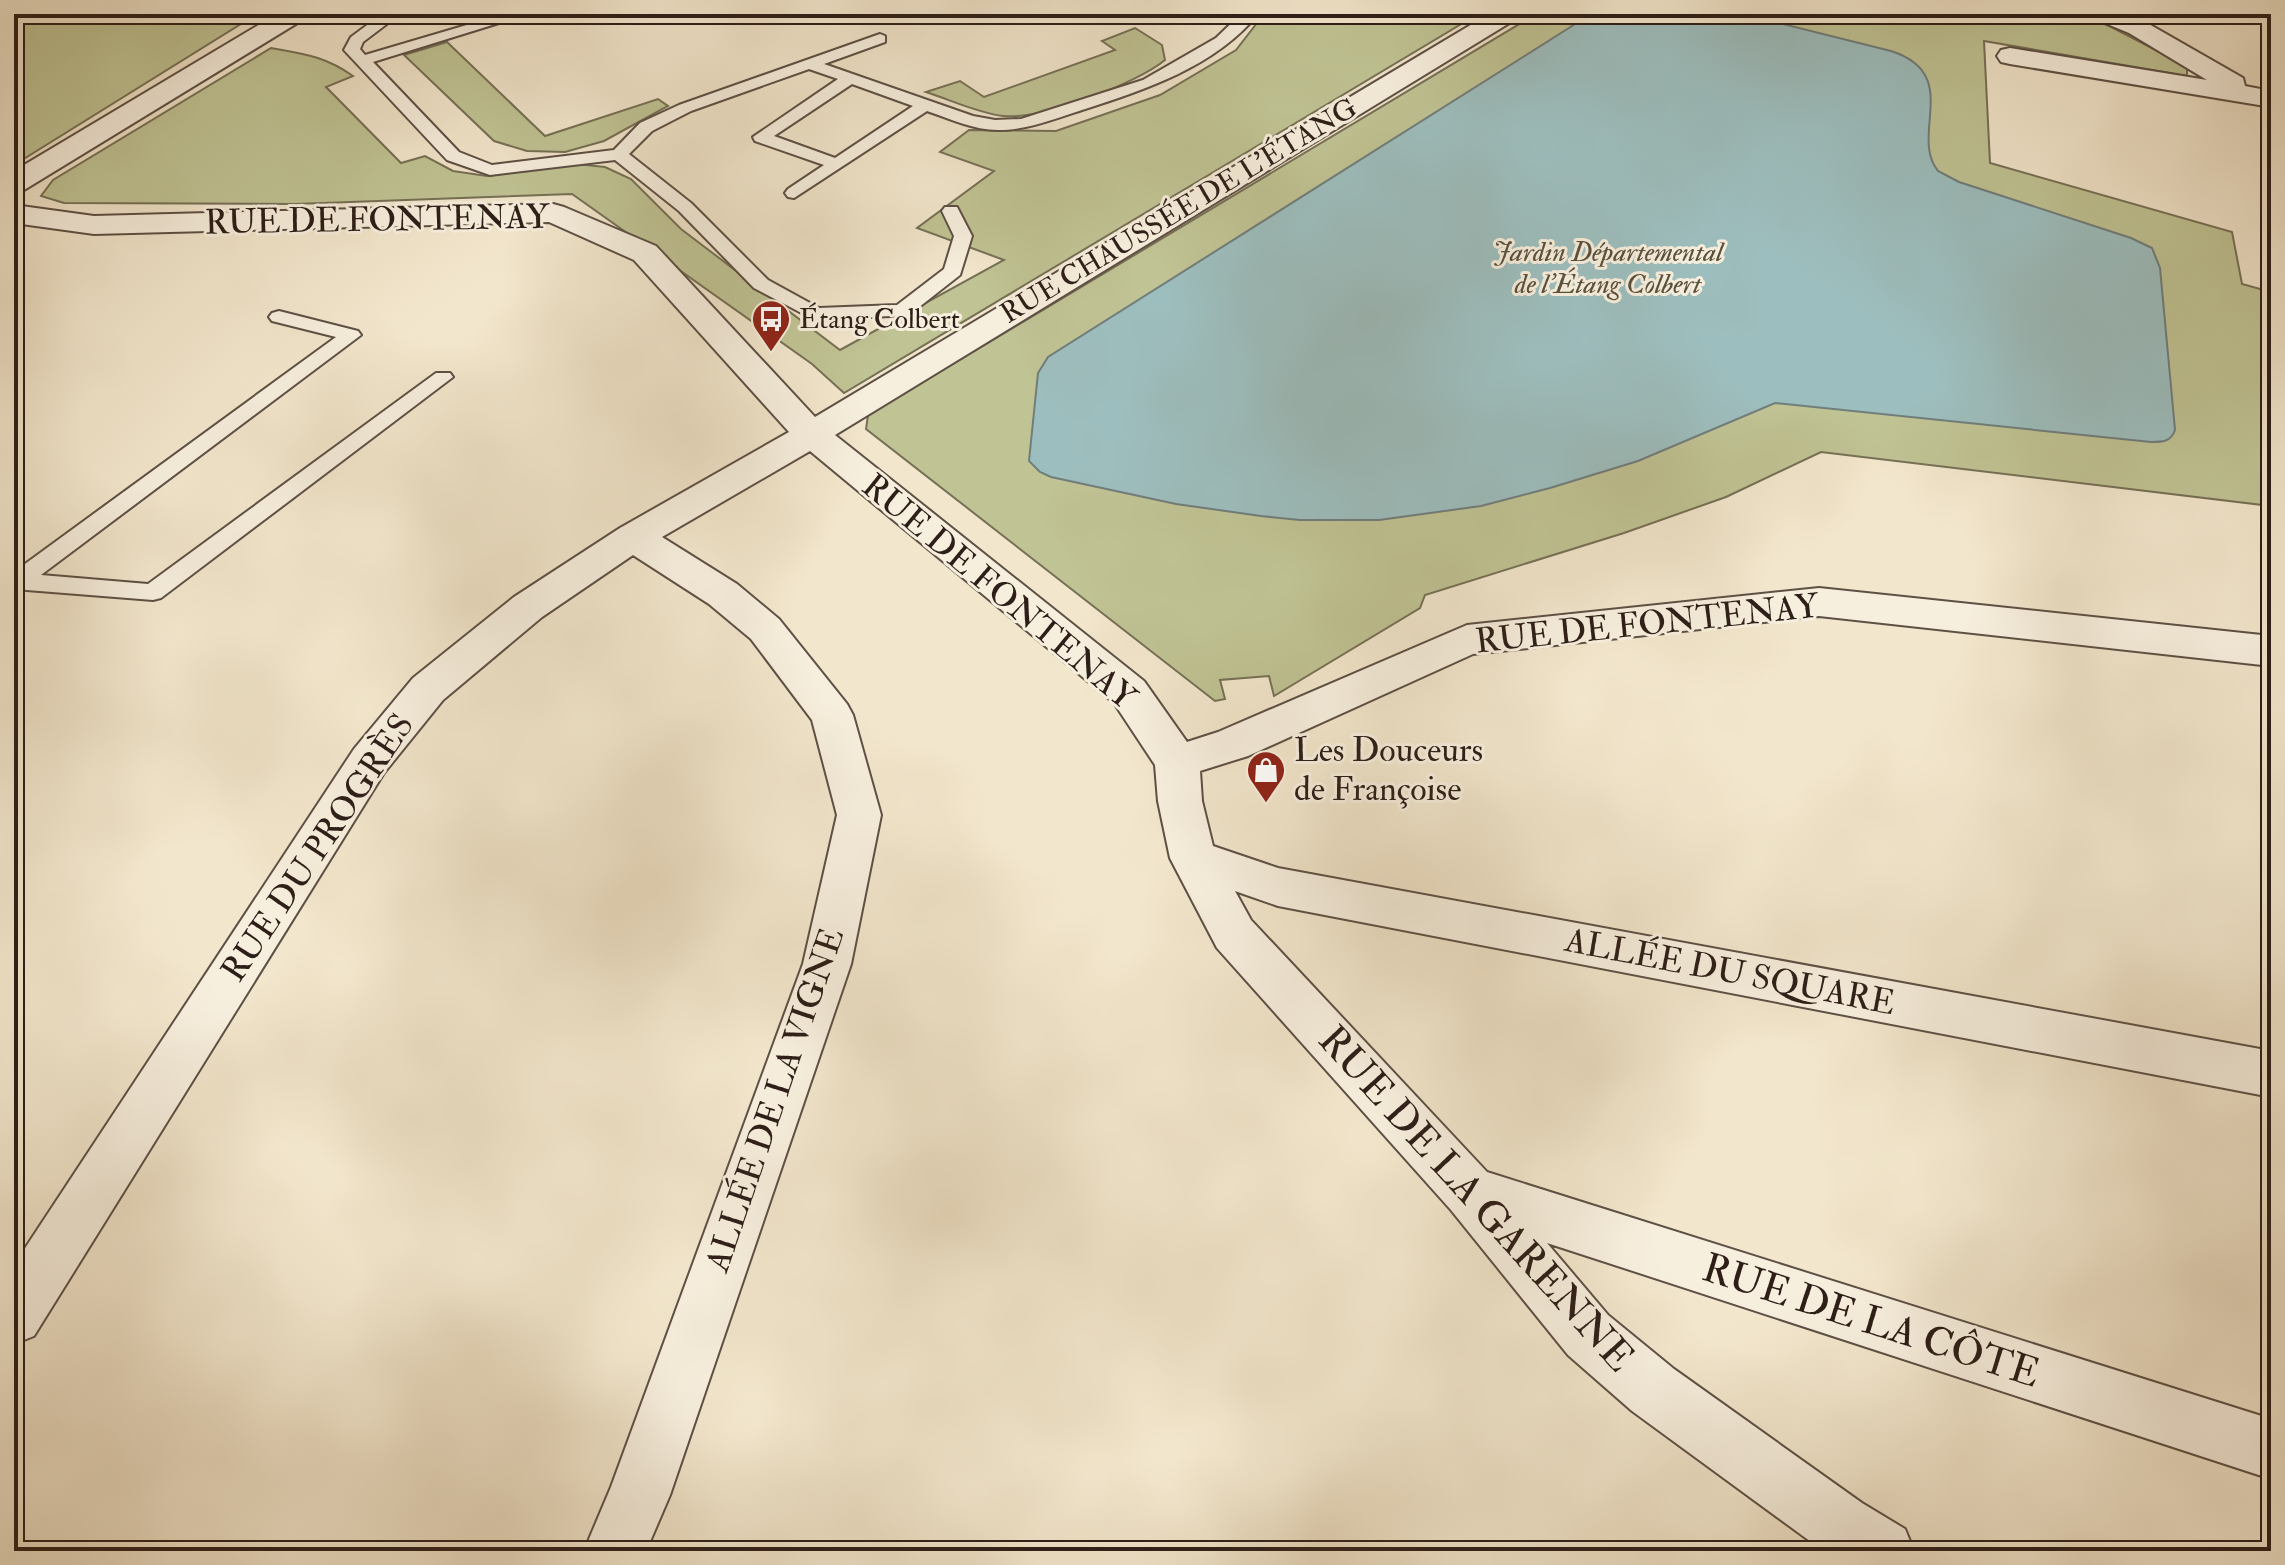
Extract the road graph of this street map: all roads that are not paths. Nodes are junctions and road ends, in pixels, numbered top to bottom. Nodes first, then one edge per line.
1 (295, 14) edge
2 (392, 14) edge
3 (520, 14) edge
4 (1250, 14) edge
5 (1507, 14) edge
6 (2104, 14) edge
7 (880, 39) dead end
8 (2010, 56) dead end
9 (364, 60) junction
10 (809, 64) junction
11 (849, 79) junction
12 (2264, 101) edge
13 (925, 105) junction
14 (619, 154) junction
15 (837, 164) junction
16 (14, 184) edge
17 (794, 193) dead end
18 (951, 211) dead end
19 (14, 214) edge
20 (279, 317) dead end
21 (443, 377) dead end
22 (811, 434) junction
23 (633, 537) junction
24 (16, 581) edge
25 (2271, 651) edge
26 (1177, 762) junction
27 (1193, 858) junction
28 (2271, 1074) edge
29 (1470, 1192) junction
30 (14, 1316) edge
31 (2271, 1449) edge
32 (615, 1551) edge
33 (1883, 1551) edge

1 - 16 street
2 - 9 lane
3 - 9 lane
4 - 13 lane
5 - 22 street, RUE CHAUSSÉE DE L'ÉTANG
6 - 12 street
7 - 10 lane
8 - 12 street
9 - 14 lane
10 - 11 lane
10 - 14 lane
11 - 13 lane
11 - 15 lane
13 - 15 lane
14 - 18 lane
15 - 17 lane
19 - 22 street, RUE DE FONTENAY
20 - 24 lane
21 - 24 lane
22 - 23 street, RUE DU PROGRÈS
22 - 26 street, RUE DE FONTENAY
23 - 30 street, RUE DU PROGRÈS
23 - 32 street, ALLÉE DE LA VIGNE
25 - 26 street, RUE DE FONTENAY
26 - 27 street, RUE DE LA GARENNE
27 - 28 street, ALLÉE DU SQUARE
27 - 29 street, RUE DE LA GARENNE
29 - 31 street, RUE DE LA CÔTE
29 - 33 street, RUE DE LA GARENNE

